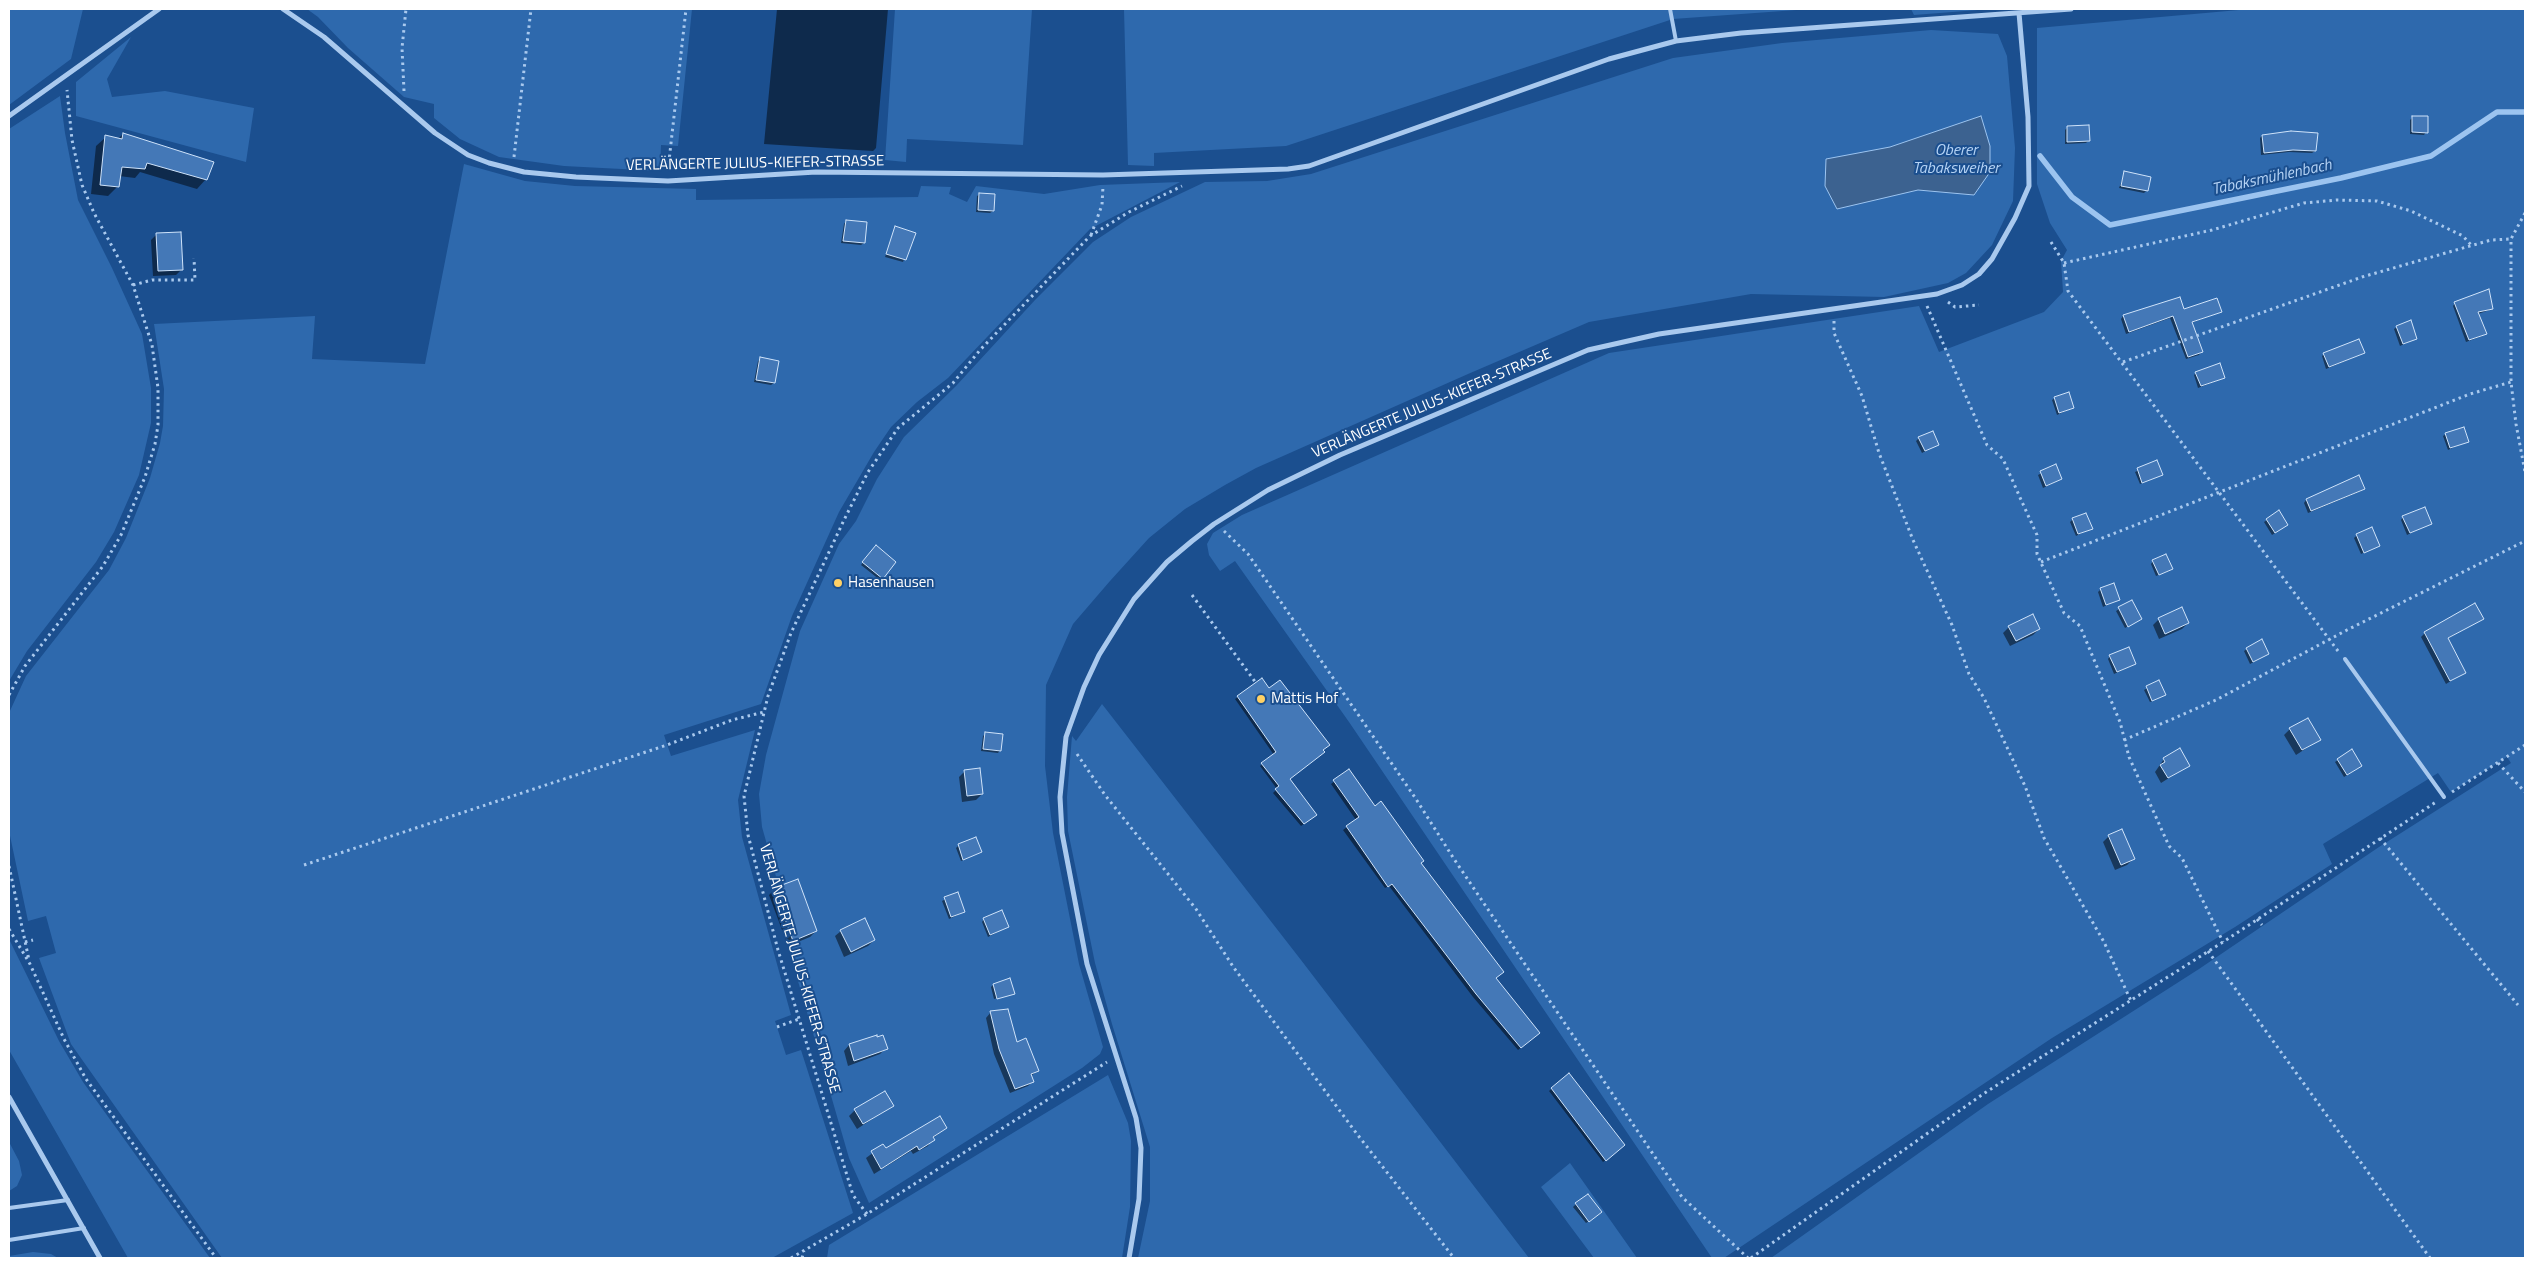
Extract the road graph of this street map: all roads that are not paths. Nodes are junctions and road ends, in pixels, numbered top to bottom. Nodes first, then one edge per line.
1 (159, 9) edge
2 (283, 9) edge
3 (1670, 9) edge
4 (2071, 9) edge
5 (2019, 13) junction
6 (1676, 41) junction
7 (9, 116) edge
8 (2345, 659) road end
9 (2444, 797) road end
10 (9, 1097) edge
11 (68, 1200) junction
12 (9, 1208) edge
13 (84, 1228) junction
14 (9, 1240) edge
15 (100, 1258) edge
16 (1129, 1258) edge

1 - 7 street
2 - 6 street, VERLÄNGERTE JULIUS-KIEFER-STRASSE
3 - 6 lane
4 - 5 street, VERLÄNGERTE JULIUS-KIEFER-STRASSE
5 - 6 street, VERLÄNGERTE JULIUS-KIEFER-STRASSE
5 - 16 street, VERLÄNGERTE JULIUS-KIEFER-STRASSE
8 - 9 lane
10 - 11 street
11 - 12 lane
11 - 13 street
13 - 14 lane
13 - 15 street

